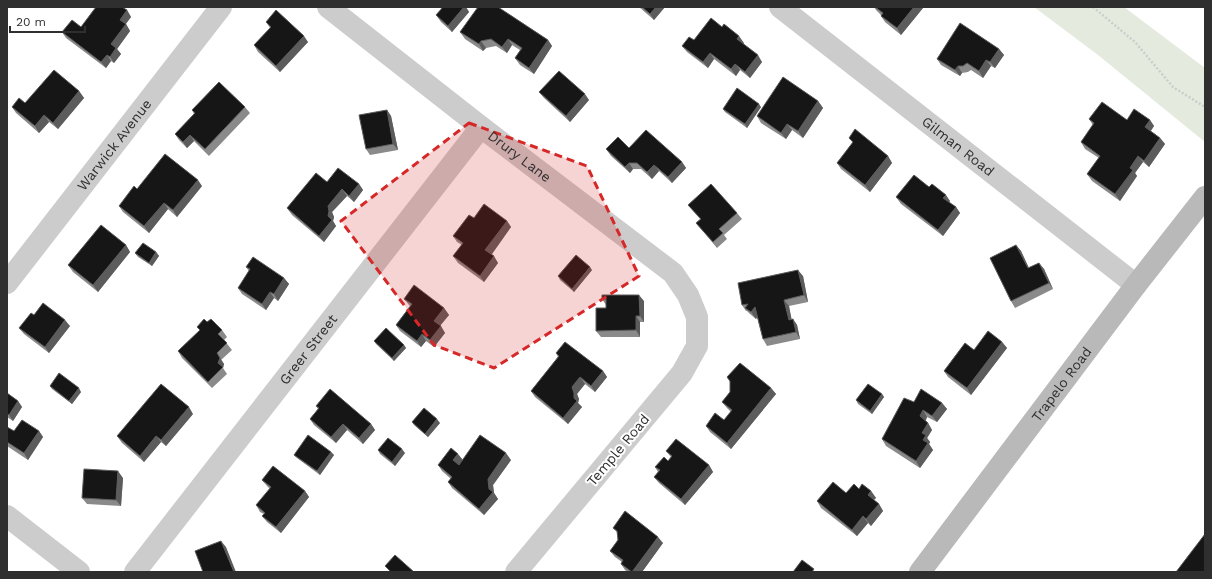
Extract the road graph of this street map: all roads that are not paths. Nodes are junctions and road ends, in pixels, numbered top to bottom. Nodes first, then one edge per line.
1 (221, 7) edge
2 (328, 7) edge
3 (780, 7) edge
4 (481, 127) junction
5 (1205, 197) edge
6 (7, 283) edge
7 (1136, 285) junction
8 (697, 317) joint
9 (7, 516) edge
10 (79, 572) edge
11 (135, 572) edge
12 (516, 572) edge
13 (920, 572) edge

1 - 6 street, Warwick Avenue
2 - 4 street, Drury Lane
3 - 7 street, Gilman Road
4 - 8 street, Drury Lane
4 - 11 street, Greer Street
5 - 7 main road, Trapelo Road
7 - 13 main road, Trapelo Road
8 - 12 street, Temple Road
9 - 10 street

